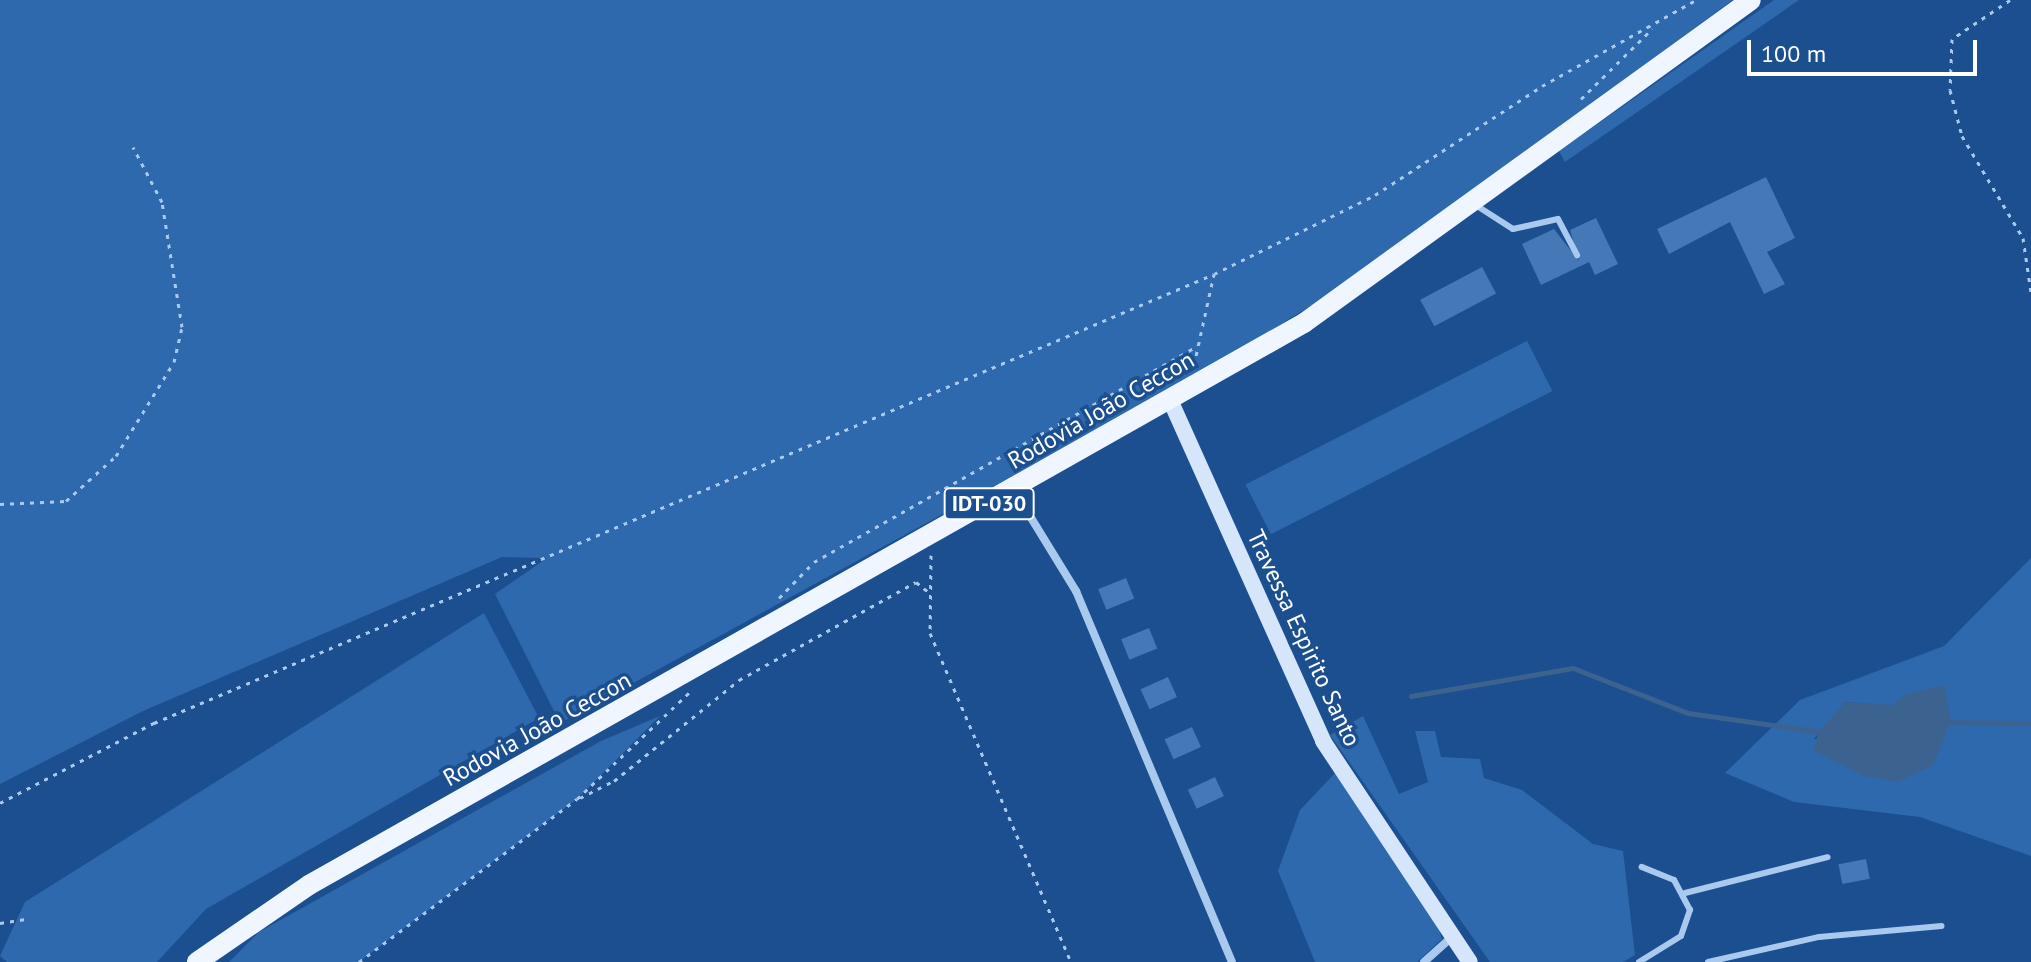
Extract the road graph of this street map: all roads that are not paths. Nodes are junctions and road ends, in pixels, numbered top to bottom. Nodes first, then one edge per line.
1 (1751, 0) edge
2 (1474, 204) junction
3 (1577, 255) dead end
4 (1171, 402) junction
5 (1014, 490) junction
6 (1828, 857) dead end
7 (1642, 867) dead end
8 (1685, 893) junction
9 (1942, 926) dead end
10 (1451, 938) junction
11 (197, 962) edge
12 (1232, 962) edge
13 (1424, 962) edge
14 (1470, 962) edge
15 (1639, 962) edge
16 (1708, 962) edge

1 - 2 main road, Rodovia João Ceccon / IDT-030
2 - 3 lane
2 - 4 main road, Rodovia João Ceccon / IDT-030
4 - 5 main road, Rodovia João Ceccon / IDT-030
4 - 10 street, Travessa Espirito Santo
5 - 11 main road, Rodovia João Ceccon / IDT-030
5 - 12 street
6 - 8 lane
7 - 8 lane
8 - 15 lane
9 - 16 lane
10 - 13 street
10 - 14 street, Travessa Espirito Santo

